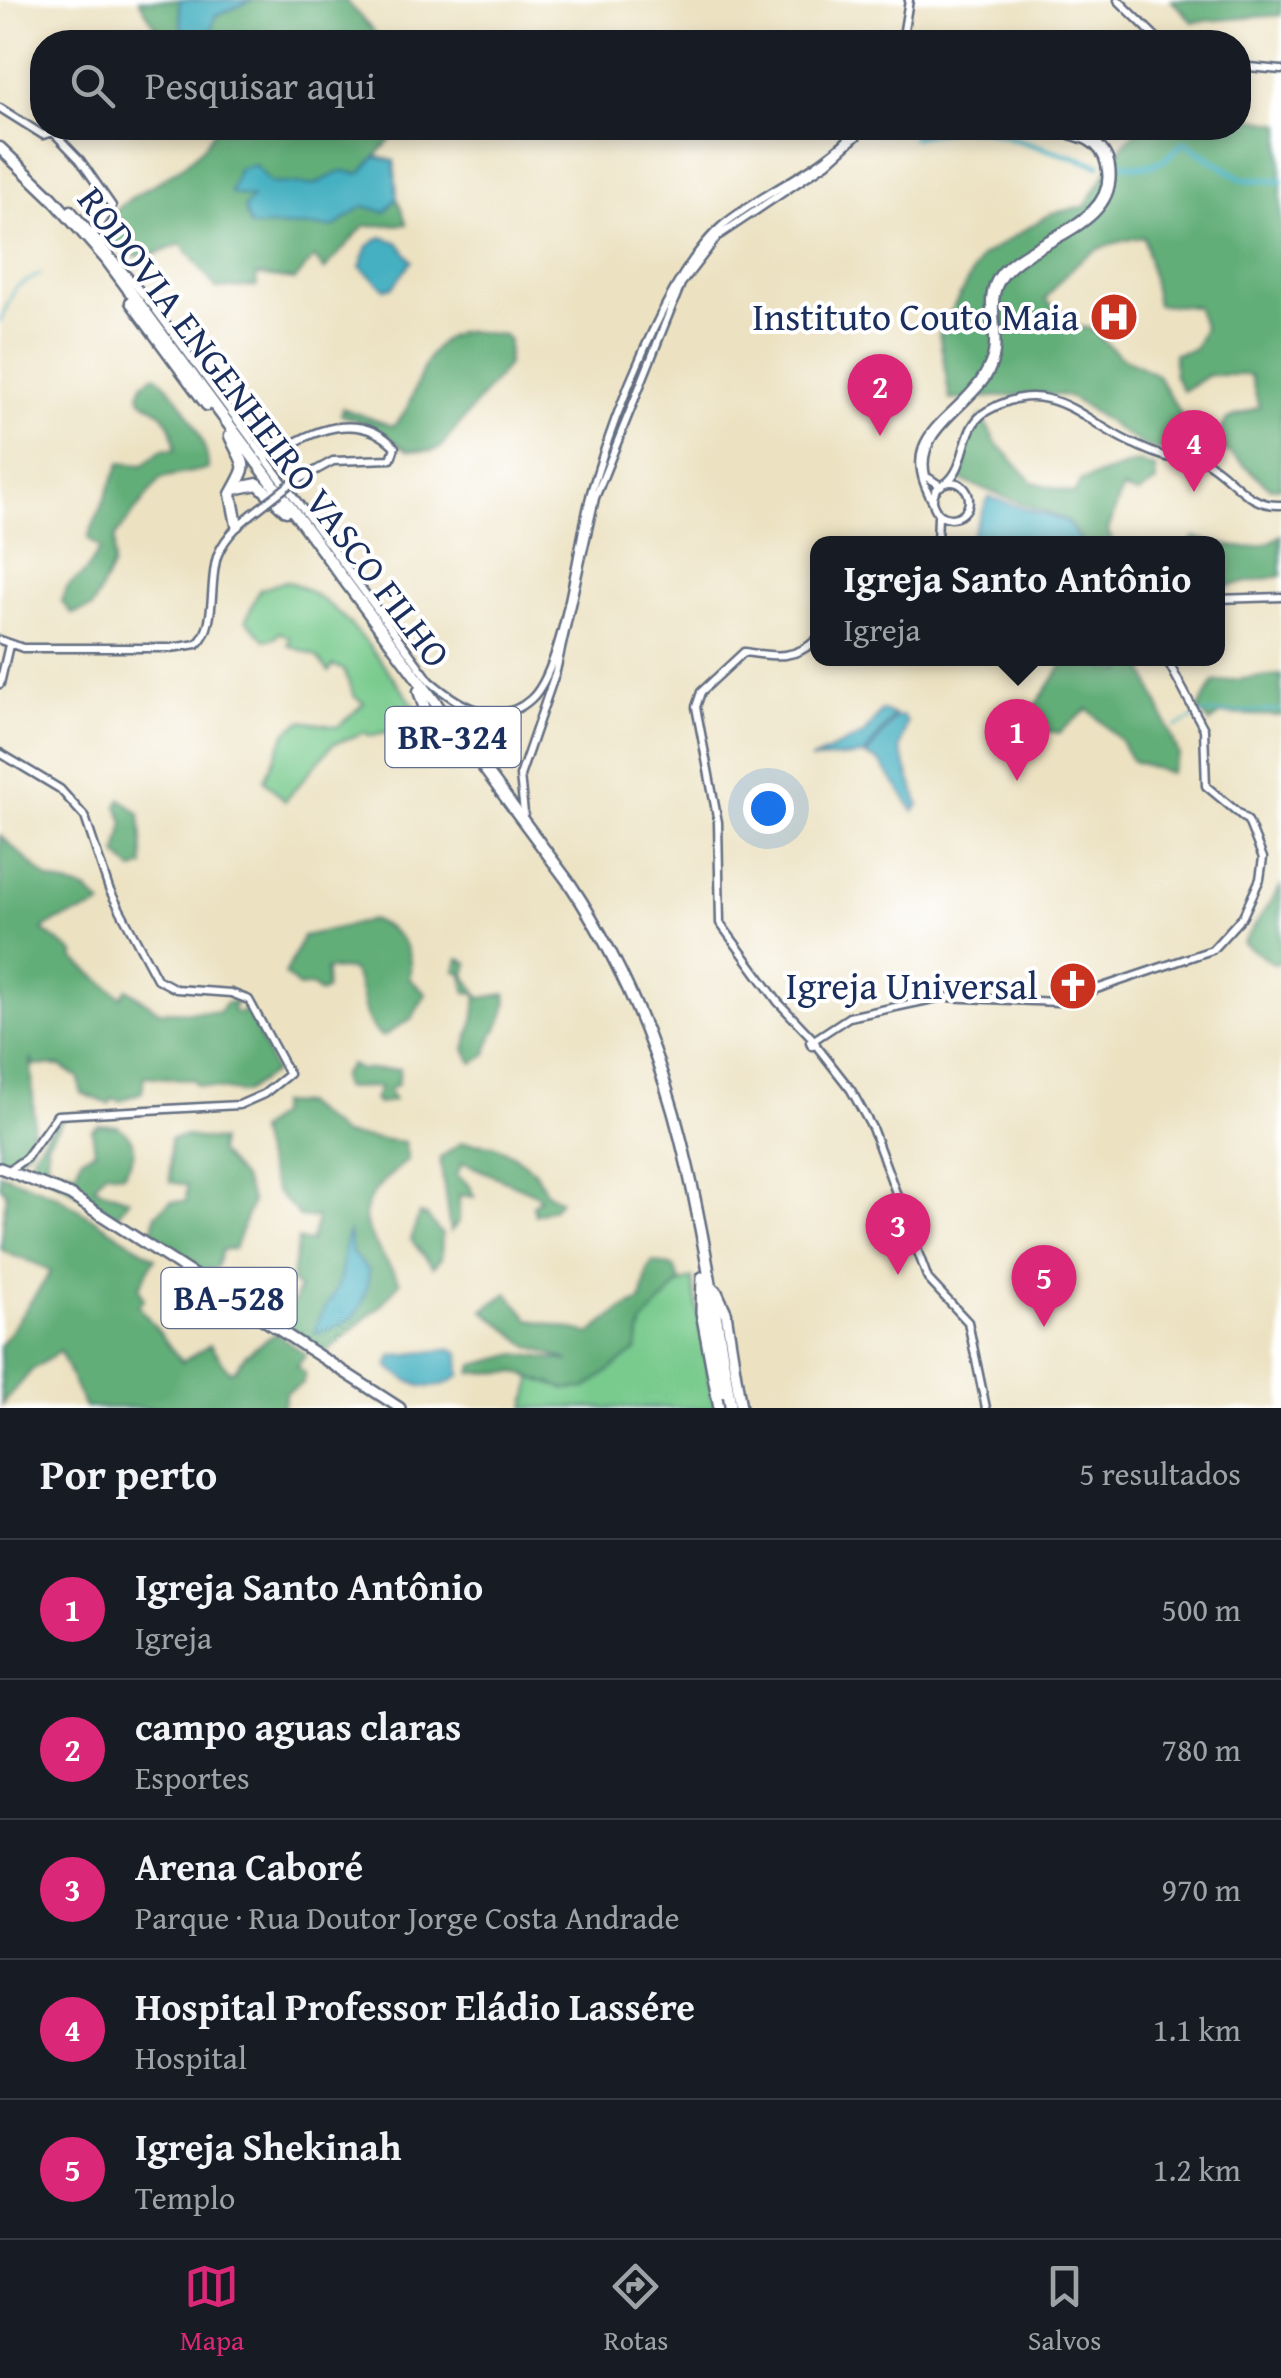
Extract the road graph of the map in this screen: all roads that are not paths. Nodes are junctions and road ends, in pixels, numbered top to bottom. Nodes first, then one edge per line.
1 (911, 0) edge
2 (1118, 0) edge
3 (906, 30) edge
4 (1149, 30) edge
5 (1251, 67) edge
6 (1281, 70) edge
7 (0, 104) edge
8 (30, 126) edge
9 (60, 140) edge
10 (849, 140) edge
11 (1077, 140) edge
12 (1093, 140) edge
13 (0, 148) edge
14 (2, 159) edge
15 (24, 170) junction
16 (72, 209) joint
17 (94, 234) junction
18 (120, 278) junction
19 (173, 334) junction
20 (230, 436) junction
21 (261, 454) junction
22 (276, 454) junction
23 (246, 468) junction
24 (958, 469) junction
25 (276, 475) junction
26 (258, 484) junction
27 (944, 484) junction
28 (962, 486) junction
29 (1281, 505) edge
30 (935, 507) junction
31 (286, 511) junction
32 (951, 518) junction
33 (242, 522) junction
34 (940, 530) junction
35 (938, 536) edge
36 (1281, 597) edge
37 (1225, 599) edge
38 (374, 620) junction
39 (0, 640) edge
40 (810, 642) edge
41 (9, 645) junction
42 (408, 651) junction
43 (1170, 666) edge
44 (0, 684) edge
45 (545, 689) junction
46 (419, 691) junction
47 (434, 736) dead end
48 (0, 753) edge
49 (524, 812) joint
50 (570, 884) junction
51 (814, 1043) junction
52 (26, 1158) junction
53 (4, 1169) edge
54 (28, 1176) junction
55 (705, 1274) junction
56 (726, 1313) joint
57 (400, 1408) edge
58 (725, 1408) edge
59 (741, 1408) edge
60 (986, 1408) edge

1 - 3 main road
2 - 4 main road
5 - 6 main road
7 - 8 main road
9 - 17 main road
10 - 45 main road
11 - 30 main road
12 - 27 main road
13 - 15 highway, RODOVIA ENGENHEIRO VASCO FILHO / BR-324
14 - 20 highway, RODOVIA ENGENHEIRO VASCO FILHO / BR-324
15 - 16 highway
15 - 18 highway, RODOVIA ENGENHEIRO VASCO FILHO / BR-324
16 - 17 main road
17 - 19 main road
18 - 19 highway
18 - 38 highway, RODOVIA ENGENHEIRO VASCO FILHO / BR-324
19 - 21 main road
20 - 23 highway
20 - 31 highway, RODOVIA ENGENHEIRO VASCO FILHO / BR-324
21 - 22 main road
21 - 25 main road
22 - 25 main road
22 - 33 main road, bridge
23 - 26 highway
23 - 33 highway
24 - 27 main road
24 - 28 main road
24 - 29 main road
25 - 42 main road
26 - 31 highway
26 - 33 highway
27 - 28 main road
27 - 30 main road
28 - 32 main road
30 - 32 main road
30 - 34 main road
31 - 46 highway, RODOVIA ENGENHEIRO VASCO FILHO / BR-324
32 - 34 main road
33 - 41 main road
34 - 35 main road
36 - 37 main road
38 - 42 highway
38 - 50 highway, RODOVIA ENGENHEIRO VASCO FILHO / BR-324
39 - 41 main road
40 - 51 main road
41 - 44 main road
42 - 45 main road
43 - 51 main road
45 - 49 main road
46 - 47 highway
46 - 55 highway, RODOVIA ENGENHEIRO VASCO FILHO / BR-324
48 - 52 main road
49 - 50 highway
50 - 55 highway, RODOVIA ENGENHEIRO VASCO FILHO / BR-324
51 - 60 main road
52 - 53 main road
52 - 54 main road
53 - 54 main road, BA-528
54 - 57 main road, BA-528
55 - 56 highway
55 - 58 highway, RODOVIA ENGENHEIRO VASCO FILHO / BR-324
56 - 59 main road

